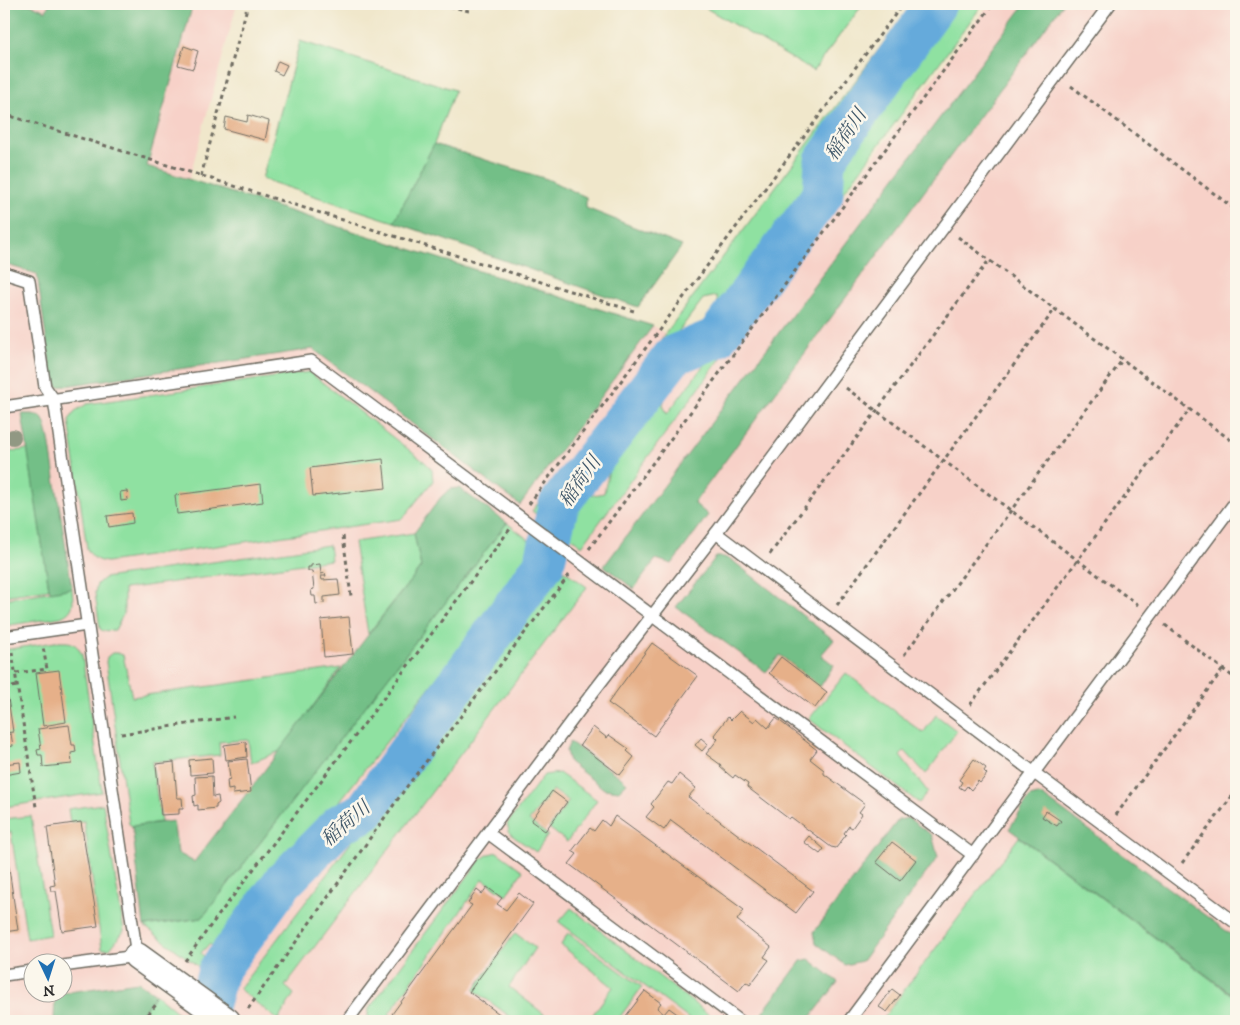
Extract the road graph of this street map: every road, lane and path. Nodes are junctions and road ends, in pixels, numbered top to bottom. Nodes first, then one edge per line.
1 (248, 4) edge
2 (442, 4) edge
3 (904, 4) edge
4 (993, 4) edge
5 (1110, 4) edge
6 (469, 11) dead end
7 (1056, 75) junction
8 (4, 114) edge
9 (201, 176) junction
10 (1236, 210) edge
11 (944, 227) junction
12 (988, 260) junction
13 (4, 273) edge
14 (1055, 310) junction
15 (637, 312) dead end
16 (1122, 359) junction
17 (832, 377) junction
18 (54, 400) junction
19 (4, 407) edge
20 (1190, 409) junction
21 (877, 411) junction
22 (1236, 444) edge
23 (944, 460) junction
24 (1236, 501) edge
25 (1011, 510) junction
26 (521, 519) junction
27 (716, 533) junction
28 (343, 536) dead end
29 (576, 559) junction
30 (1077, 560) junction
31 (761, 567) junction
32 (351, 596) dead end
33 (652, 614) junction
34 (1151, 615) junction
35 (828, 618) junction
36 (88, 624) junction
37 (41, 631) junction
38 (7, 637) edge
39 (894, 668) junction
40 (1223, 669) junction
41 (16, 673) junction
42 (1236, 679) edge
43 (18, 686) junction
44 (4, 688) edge
45 (234, 716) dead end
46 (961, 718) junction
47 (104, 736) junction
48 (1034, 772) junction
49 (1236, 791) edge
50 (36, 807) dead end
51 (1107, 827) junction
52 (488, 833) junction
53 (973, 855) junction
54 (1173, 876) junction
55 (1236, 923) edge
56 (137, 956) junction
57 (72, 965) edge
58 (22, 972) edge
59 (4, 975) edge
60 (173, 981) junction
61 (236, 1016) edge
62 (143, 1021) edge
63 (347, 1021) edge
64 (740, 1021) edge
65 (849, 1021) edge

1 - 9 path
2 - 6 path
3 - 26 path
4 - 29 path
5 - 7 lane
7 - 10 path
7 - 11 lane
8 - 9 path
9 - 15 path
11 - 12 path
11 - 17 lane
12 - 14 path
12 - 21 path
13 - 18 lane
14 - 16 path
14 - 23 path
16 - 20 path
16 - 25 path
17 - 21 path
17 - 27 lane
18 - 19 lane
18 - 26 lane
18 - 36 lane
20 - 22 path
20 - 30 path
21 - 23 path
21 - 31 path
23 - 25 path
23 - 35 path
24 - 34 lane
25 - 30 path
25 - 39 path
26 - 29 lane
26 - 60 path
27 - 31 lane
27 - 33 lane
28 - 32 path
29 - 33 lane
29 - 61 path
30 - 34 path
30 - 46 path
31 - 35 lane
33 - 52 lane
33 - 53 lane
34 - 40 path
34 - 48 lane
35 - 39 lane
36 - 37 lane
36 - 47 lane
37 - 38 lane
37 - 41 path
38 - 41 path
39 - 46 lane
40 - 42 path
40 - 51 path
41 - 43 path
43 - 44 path
43 - 50 path
45 - 47 path
46 - 48 lane
47 - 56 lane
48 - 51 lane
48 - 53 lane
49 - 54 path
51 - 54 lane
52 - 63 lane
52 - 64 lane
53 - 65 lane
54 - 55 lane
56 - 57 lane
56 - 60 street
58 - 59 lane
60 - 61 street
60 - 62 path

